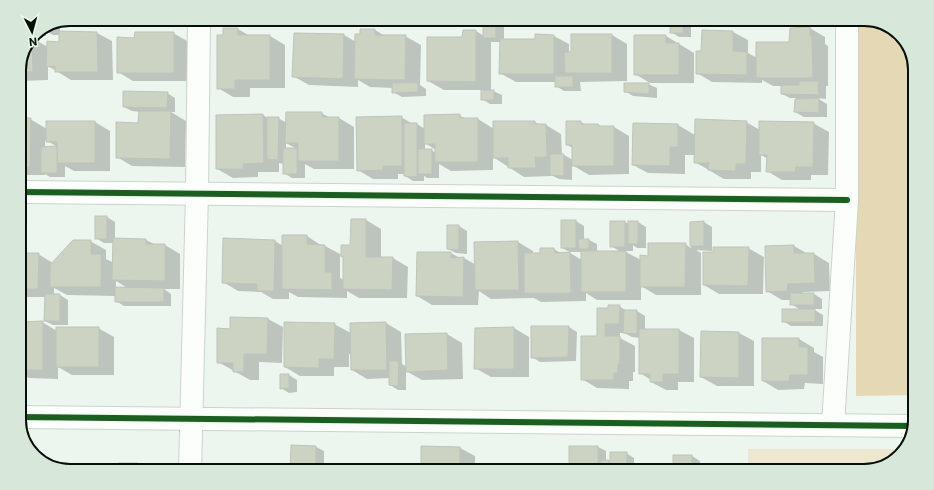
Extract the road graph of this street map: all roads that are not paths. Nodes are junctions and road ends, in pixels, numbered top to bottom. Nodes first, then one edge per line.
1 (199, 26) edge
2 (847, 26) edge
3 (26, 192) edge
4 (197, 193) junction
5 (847, 200) junction
6 (26, 417) edge
7 (191, 418) junction
8 (833, 425) junction
9 (908, 426) edge
10 (190, 464) edge

1 - 4 street
2 - 5 street
3 - 4 street
4 - 5 street
4 - 7 street
5 - 8 street
6 - 7 street
7 - 8 street
7 - 10 street
8 - 9 street

